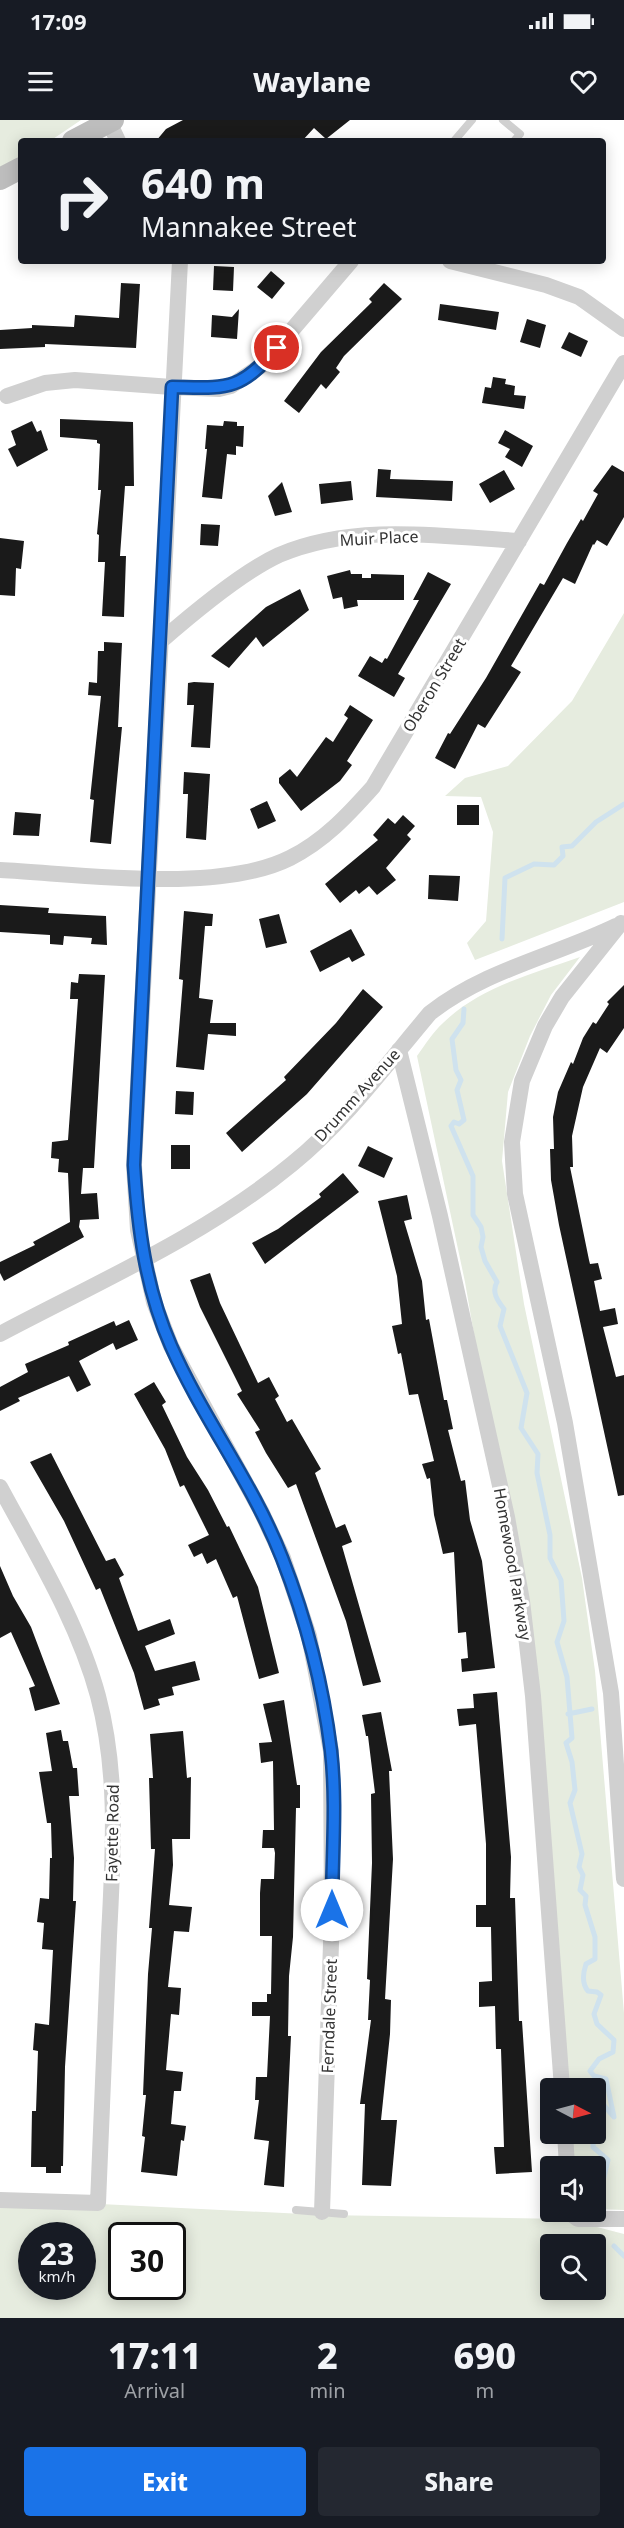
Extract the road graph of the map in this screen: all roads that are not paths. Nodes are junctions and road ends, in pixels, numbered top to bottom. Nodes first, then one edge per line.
1 (472, 120) edge
2 (503, 120) edge
3 (114, 128) edge
4 (82, 138) edge
5 (457, 138) edge
6 (517, 138) edge
7 (18, 170) edge
8 (0, 179) edge
9 (348, 264) edge
10 (462, 264) edge
11 (177, 266) edge
12 (624, 329) edge
13 (624, 363) edge
14 (172, 387) junction
15 (7, 396) dead end
16 (519, 541) junction
17 (161, 641) junction
18 (0, 870) edge
19 (147, 878) junction
20 (622, 923) edge
21 (399, 1050) junction
22 (143, 1258) junction
23 (0, 1334) edge
24 (0, 1487) edge
25 (624, 1879) edge
26 (561, 2078) edge
27 (0, 2200) edge
28 (296, 2210) dead end
29 (322, 2212) junction
30 (344, 2214) dead end
31 (606, 2219) edge
32 (624, 2219) edge

1 - 5 lane
2 - 6 lane
3 - 4 main road
7 - 8 main road
9 - 14 street
10 - 12 street
11 - 14 street, Ferndale Street
13 - 16 street, Oberon Street
14 - 15 street
14 - 17 street, Ferndale Street
16 - 17 street, Muir Place
16 - 19 street, Oberon Street
17 - 19 street, Ferndale Street
18 - 19 street, Oberon Street
19 - 22 street, Ferndale Street
20 - 21 street, Drumm Avenue
20 - 25 street
21 - 22 street, Drumm Avenue
21 - 26 street, Homewood Parkway
22 - 23 street, Drumm Avenue
22 - 29 street, Ferndale Street
24 - 27 street, Fayette Road
28 - 29 lane
29 - 30 lane
31 - 32 street

